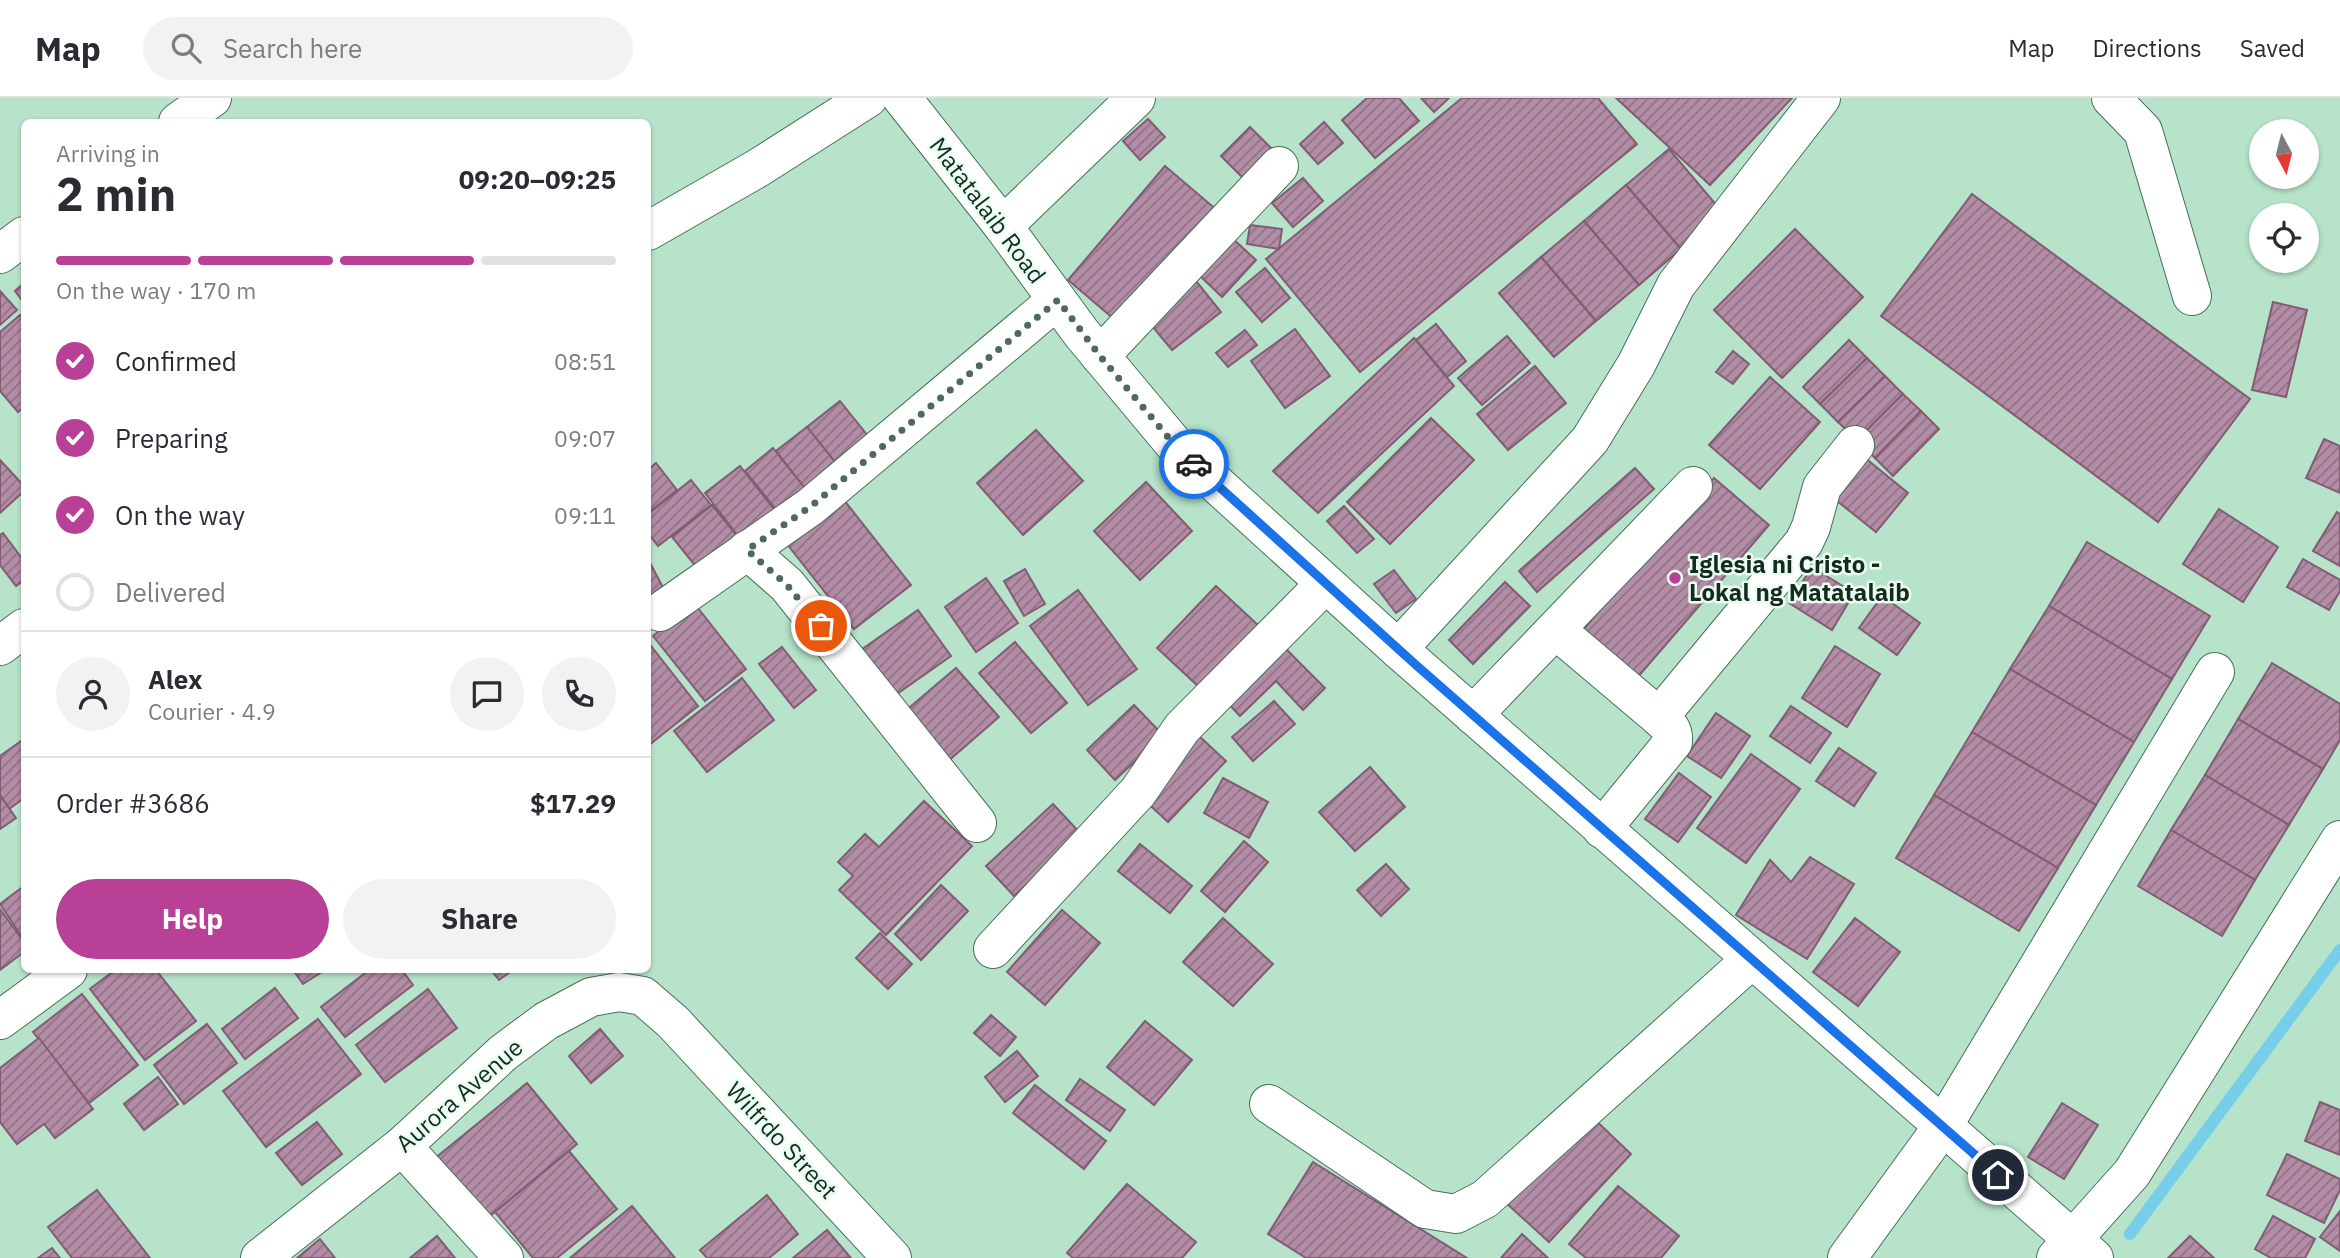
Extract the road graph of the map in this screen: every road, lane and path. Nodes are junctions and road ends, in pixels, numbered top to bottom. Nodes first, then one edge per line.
1 (212, 98) edge
2 (868, 98) edge
3 (902, 98) edge
4 (1136, 98) edge
5 (1821, 98) edge
6 (2111, 98) edge
7 (182, 119) edge
8 (1279, 166) dead end
9 (1003, 226) junction
10 (651, 229) edge
11 (21, 238) edge
12 (0, 254) edge
13 (2192, 296) dead end
14 (1058, 300) junction
15 (1100, 356) junction
16 (1855, 445) dead end
17 (1693, 486) dead end
18 (747, 550) junction
19 (1325, 584) junction
20 (660, 612) dead end
21 (21, 630) edge
22 (1556, 630) junction
23 (0, 646) edge
24 (1398, 649) junction
25 (2215, 672) dead end
26 (1473, 715) junction
27 (1659, 717) junction
28 (976, 823) dead end
29 (1602, 829) junction
30 (2340, 840) edge
31 (993, 949) dead end
32 (1752, 959) junction
33 (64, 973) edge
34 (0, 1020) edge
35 (673, 1022) joint
36 (1269, 1104) dead end
37 (1943, 1126) junction
38 (402, 1146) junction
39 (2074, 1252) edge
40 (260, 1258) edge
41 (504, 1258) edge
42 (892, 1258) edge
43 (1847, 1258) edge

1 - 7 street
2 - 10 street
3 - 9 street, Matatalaib Road
4 - 9 street
5 - 24 street
6 - 13 street
8 - 15 street
9 - 14 street, Matatalaib Road
11 - 12 street
14 - 15 street, Matatalaib Road
14 - 18 street
15 - 19 street, Matatalaib Road
16 - 27 street
17 - 22 street
18 - 20 street
18 - 28 street
19 - 24 street, Matatalaib Road
19 - 31 street
21 - 23 street
22 - 26 street
22 - 27 street
24 - 26 street, Matatalaib Road
25 - 37 street
26 - 29 street, Matatalaib Road
27 - 29 street
29 - 32 street, Matatalaib Road
30 - 39 street
32 - 36 street
32 - 37 street, Matatalaib Road
33 - 34 street
35 - 38 street, Aurora Avenue
35 - 42 street, Wilfrdo Street
37 - 39 street, Matatalaib Road
37 - 43 street
38 - 40 street, Aurora Avenue
38 - 41 street

